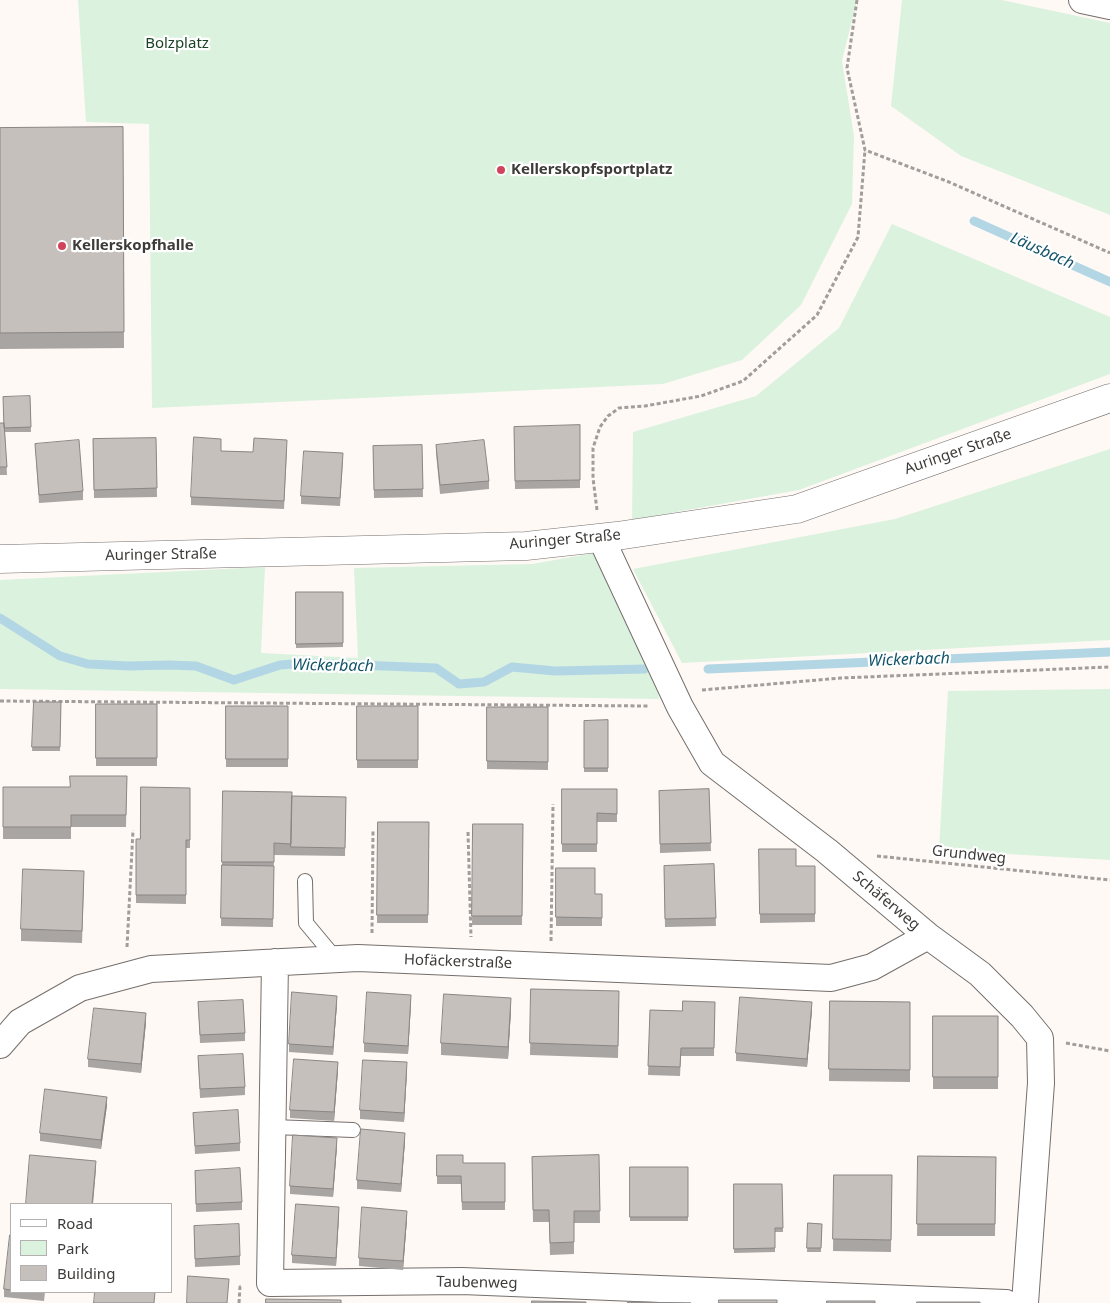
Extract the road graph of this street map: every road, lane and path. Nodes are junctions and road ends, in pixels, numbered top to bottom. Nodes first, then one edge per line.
1 (857, 0) edge
2 (1082, 0) edge
3 (1110, 6) edge
4 (866, 150) junction
5 (1110, 253) edge
6 (1110, 398) edge
7 (601, 538) junction
8 (0, 559) edge
9 (1110, 667) edge
10 (677, 700) junction
11 (0, 701) edge
12 (553, 804) dead end
13 (134, 830) dead end
14 (373, 831) dead end
15 (468, 832) dead end
16 (875, 856) dead end
17 (1110, 880) edge
18 (305, 881) dead end
19 (928, 936) junction
20 (336, 959) junction
21 (372, 959) junction
22 (275, 962) junction
23 (472, 963) junction
24 (551, 966) junction
25 (126, 976) junction
26 (1040, 1038) junction
27 (0, 1045) edge
28 (1110, 1051) edge
29 (272, 1127) junction
30 (353, 1130) dead end
31 (240, 1287) dead end
32 (239, 1303) edge
33 (1006, 1303) edge
34 (1025, 1303) edge

1 - 4 path
2 - 3 street
4 - 5 path
4 - 7 path
6 - 7 street, Auringer Straße
7 - 8 street, Auringer Straße
7 - 10 street, Schäferweg
9 - 10 path
10 - 11 path
10 - 19 street, Schäferweg
12 - 24 path
13 - 25 path
14 - 21 path
15 - 23 path
16 - 17 path, Grundweg
18 - 20 lane
19 - 24 street, Hofäckerstraße
19 - 26 street, Schäferweg
20 - 21 street, Hofäckerstraße
20 - 22 street, Hofäckerstraße
21 - 23 street, Hofäckerstraße
22 - 25 street, Hofäckerstraße
22 - 29 street, Taubenweg
23 - 24 street, Hofäckerstraße
25 - 27 street, Hofäckerstraße
26 - 28 path
26 - 34 street
29 - 30 lane
29 - 33 street, Taubenweg
31 - 32 path

